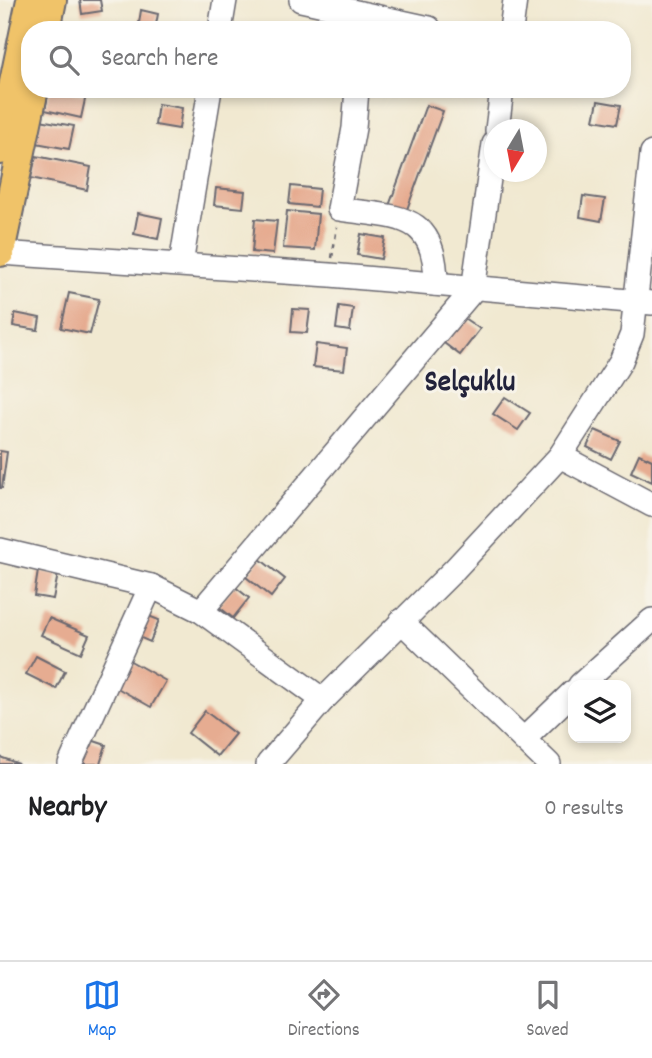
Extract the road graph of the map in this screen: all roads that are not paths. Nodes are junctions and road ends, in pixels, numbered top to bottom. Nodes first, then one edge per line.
1 (31, 0) edge
2 (52, 0) edge
3 (225, 0) edge
4 (301, 0) edge
5 (516, 0) edge
6 (369, 15) edge
7 (27, 21) edge
8 (48, 21) edge
9 (222, 21) edge
10 (397, 21) edge
11 (512, 21) edge
12 (21, 48) edge
13 (32, 98) edge
14 (209, 98) edge
15 (356, 98) edge
16 (501, 98) edge
17 (498, 119) edge
18 (0, 150) edge
19 (652, 153) edge
20 (489, 182) edge
21 (0, 253) edge
22 (181, 264) junction
23 (436, 284) junction
24 (473, 290) junction
25 (643, 301) edge
26 (560, 456) junction
27 (652, 505) edge
28 (0, 550) edge
29 (151, 586) junction
30 (201, 611) junction
31 (652, 620) edge
32 (401, 621) junction
33 (586, 680) edge
34 (568, 697) edge
35 (324, 700) junction
36 (524, 739) junction
37 (70, 764) edge
38 (268, 764) edge
39 (549, 764) edge

1 - 7 main road
2 - 8 main road
3 - 9 street
4 - 6 street
5 - 11 street
6 - 10 street
12 - 18 main road
13 - 21 main road
14 - 22 street
15 - 23 street
16 - 17 street
19 - 25 street
20 - 24 street
21 - 22 street
22 - 23 street
23 - 24 street
24 - 25 street
24 - 30 street
25 - 26 street
26 - 27 street
26 - 32 street
28 - 29 street
29 - 30 street
29 - 37 street
30 - 35 street
31 - 33 street
32 - 35 street
32 - 36 street
34 - 36 street
35 - 38 street
36 - 39 street

